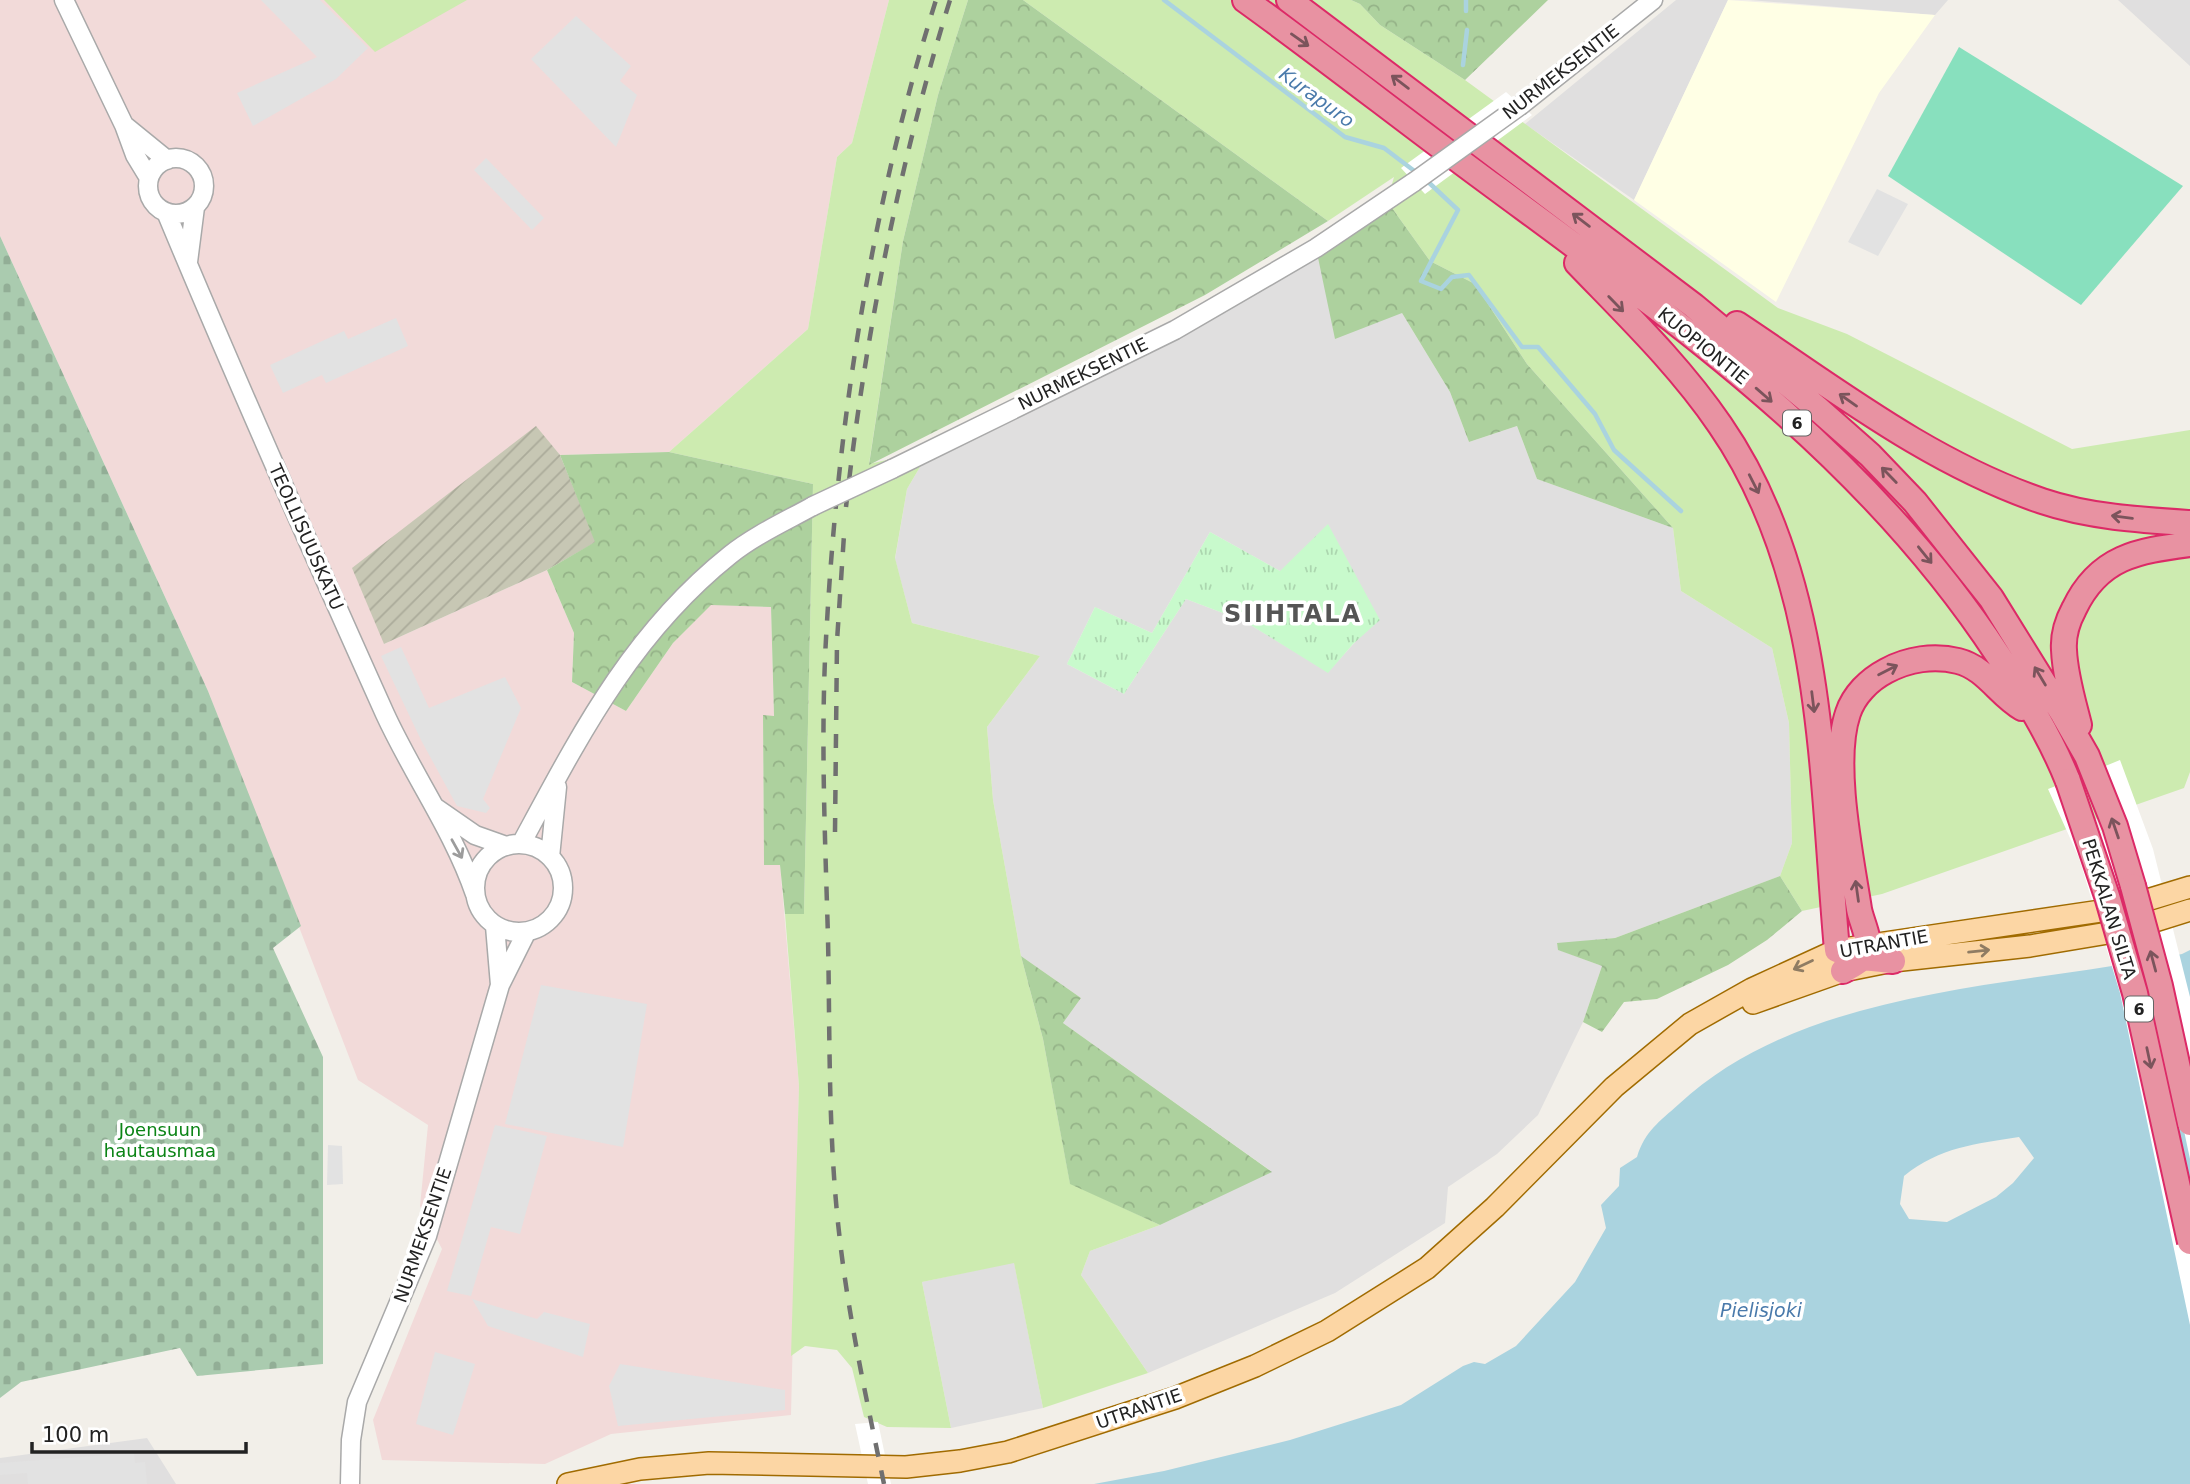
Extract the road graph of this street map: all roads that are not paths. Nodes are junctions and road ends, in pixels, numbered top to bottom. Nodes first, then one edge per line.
1 (64, 0) edge
2 (1245, 0) edge
3 (1289, 0) edge
4 (1653, 0) edge
5 (124, 125) junction
6 (167, 160) junction
7 (149, 178) junction
8 (1497, 189) junction
9 (195, 207) junction
10 (166, 212) junction
11 (187, 265) junction
12 (1694, 306) junction
13 (2190, 523) edge
14 (2190, 544) edge
15 (2038, 717) junction
16 (2090, 764) junction
17 (557, 781) junction
18 (2068, 781) joint
19 (433, 806) junction
20 (513, 845) junction
21 (550, 857) junction
22 (2190, 887) edge
23 (474, 894) junction
24 (2190, 910) edge
25 (495, 926) junction
26 (526, 933) junction
27 (1852, 956) junction
28 (1893, 961) joint
29 (500, 985) junction
30 (2190, 1123) edge
31 (2190, 1242) edge
32 (350, 1484) edge
33 (568, 1484) edge

1 - 5 street
2 -> 8 highway, KUOPIONTIE / 6
12 -> 3 highway, KUOPIONTIE / 6
4 - 17 street, NURMEKSENTIE, bridge
5 - 6 street
5 - 7 street
6 - 7 street
6 - 9 street
7 - 10 street
8 -> 15 highway, KUOPIONTIE / 6
8 -> 27 highway
9 - 10 street
9 - 11 street
10 - 11 street, TEOLLISUUSKATU
11 - 19 street, TEOLLISUUSKATU
13 -> 12 highway
16 -> 12 highway, KUOPIONTIE / 6
14 - 16 highway
15 - 18 highway, KUOPIONTIE / 6
27 -> 15 highway
30 -> 16 highway, PEKKALAN SILTA / 6, bridge
17 - 20 street, NURMEKSENTIE
17 - 21 street, NURMEKSENTIE
18 -> 31 highway, PEKKALAN SILTA / 6, bridge
19 - 20 street, TEOLLISUUSKATU
19 -> 23 street, TEOLLISUUSKATU
20 - 21 street
20 - 23 street
21 - 26 street
22 - 27 main road, UTRANTIE
23 - 25 street
28 -> 24 main road, UTRANTIE
25 - 26 street
25 - 29 street, NURMEKSENTIE
26 - 29 street, NURMEKSENTIE
27 - 28 highway
27 - 33 main road, UTRANTIE
29 - 32 street, NURMEKSENTIE

